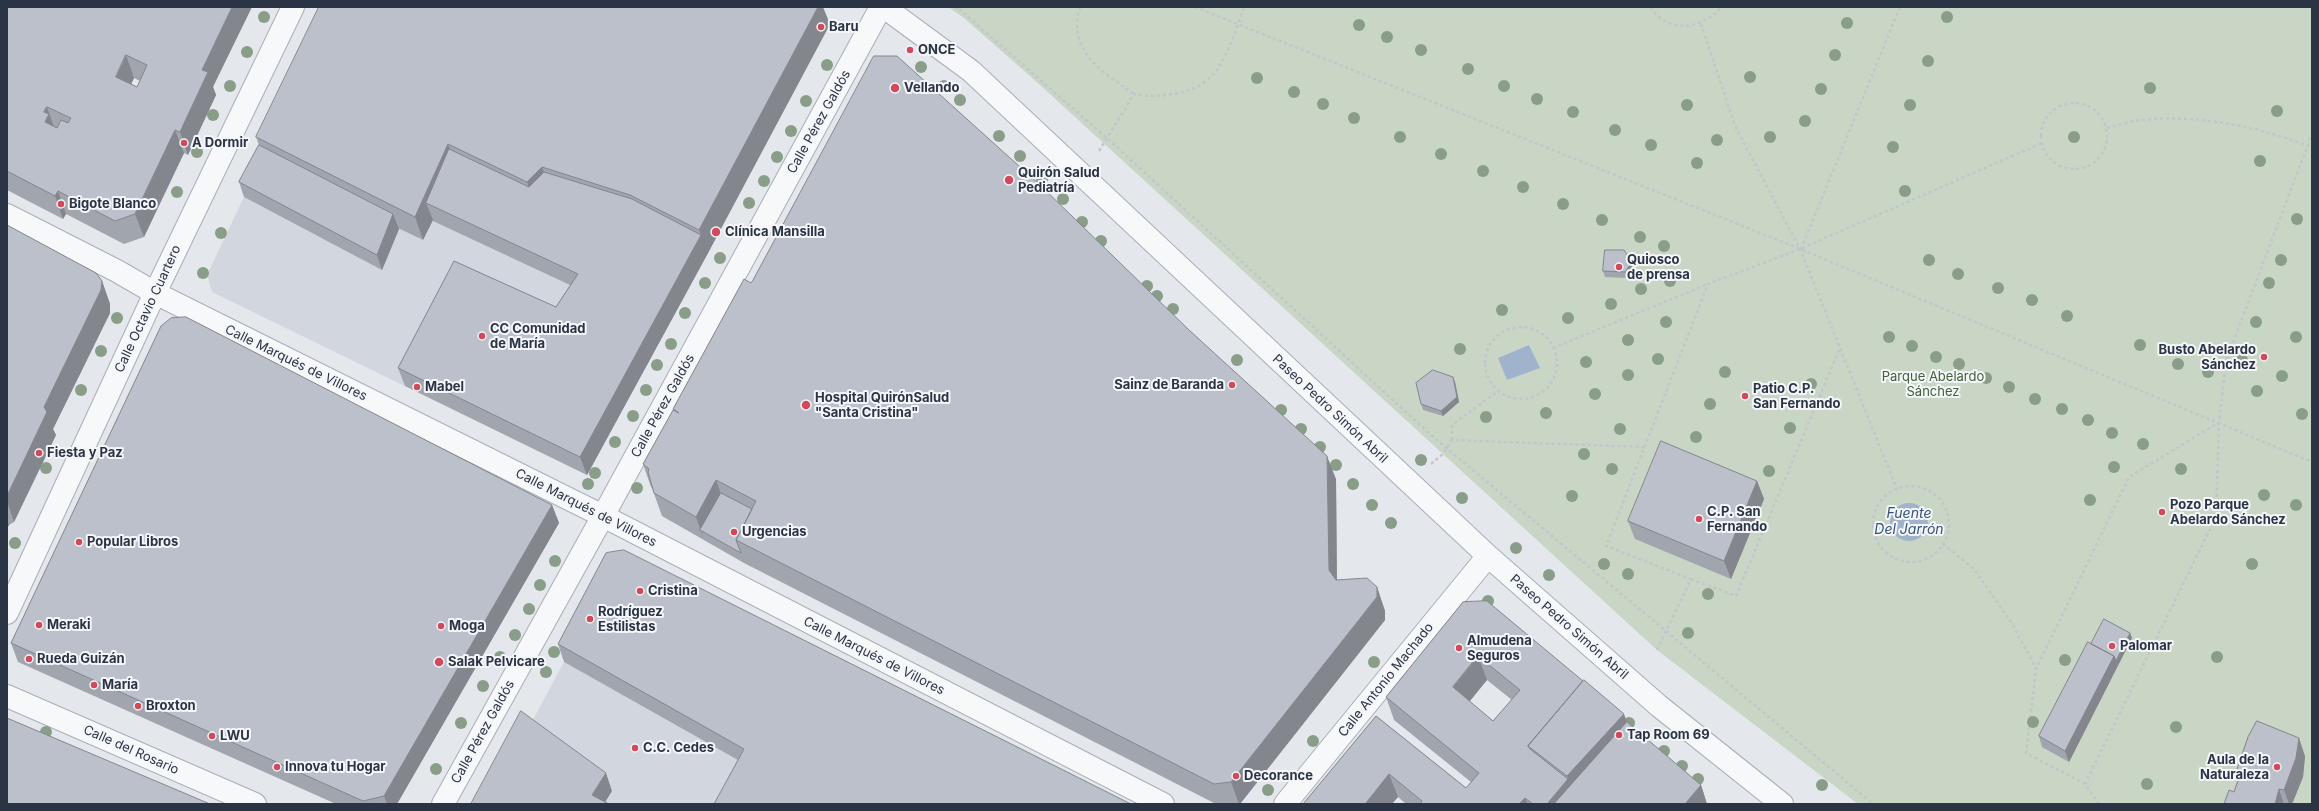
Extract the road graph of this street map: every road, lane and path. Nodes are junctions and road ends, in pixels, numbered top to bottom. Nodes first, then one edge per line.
1 (293, 7) edge
2 (882, 7) edge
3 (955, 7) edge
4 (1080, 7) edge
5 (1195, 7) edge
6 (1244, 7) edge
7 (1651, 7) edge
8 (1722, 7) edge
9 (1900, 7) edge
10 (960, 8) edge
11 (1238, 24) junction
12 (1701, 24) junction
13 (1134, 94) junction
14 (2107, 128) junction
15 (2312, 134) edge
16 (1108, 139) junction
17 (2042, 142) junction
18 (2307, 146) junction
19 (2312, 148) edge
20 (1079, 174) junction
21 (7, 215) edge
22 (1800, 249) junction
23 (1708, 284) junction
24 (155, 293) junction
25 (1553, 348) junction
26 (1840, 348) junction
27 (1498, 391) junction
28 (2219, 423) junction
29 (1452, 440) junction
30 (1644, 447) junction
31 (1447, 448) junction
32 (2312, 462) edge
33 (1409, 483) junction
34 (1897, 489) junction
35 (603, 516) junction
36 (1943, 544) junction
37 (1488, 556) junction
38 (1691, 579) junction
39 (7, 613) edge
40 (1666, 632) junction
41 (1657, 650) dead end
42 (2036, 669) junction
43 (7, 696) edge
44 (2085, 784) junction
45 (255, 804) edge
46 (443, 804) edge
47 (1164, 804) edge
48 (1285, 804) edge
49 (1782, 804) edge
50 (1874, 804) edge
51 (2099, 804) edge

1 - 24 street, Calle Octavio Cuartero
2 - 20 street, Paseo Pedro Simón Abril
2 - 35 street, Calle Pérez Galdós
3 - 10 path
4 - 13 path
5 - 11 path
6 - 11 path
7 - 12 path
8 - 12 path
9 - 22 path
10 - 16 path
11 - 13 path
11 - 22 path
12 - 22 path
13 - 16 path
14 - 17 path
14 - 17 path
14 - 18 path
15 - 18 path
16 - 20 path
16 - 31 path
17 - 22 path
18 - 19 path
18 - 28 path
20 - 33 street, Paseo Pedro Simón Abril
21 - 24 street, Calle Marqués de Villores
22 - 23 path
22 - 26 path
22 - 28 path
23 - 25 path
23 - 30 path
24 - 35 street, Calle Marqués de Villores
24 - 39 street, Calle Octavio Cuartero
25 - 27 path
25 - 27 path
26 - 34 path
26 - 38 path
27 - 29 path
28 - 32 path
28 - 42 path
28 - 44 path
29 - 30 path
29 - 31 path
30 - 38 path
31 - 33 path
31 - 40 path
33 - 37 street, Paseo Pedro Simón Abril
34 - 36 path
34 - 36 path
35 - 46 street, Calle Pérez Galdós
35 - 47 street, Calle Marqués de Villores
36 - 42 path
37 - 48 street, Calle Antonio Machado
37 - 49 street, Paseo Pedro Simón Abril
38 - 40 path
40 - 41 path
40 - 50 path
42 - 44 path
43 - 45 street, Calle del Rosario
44 - 51 path

